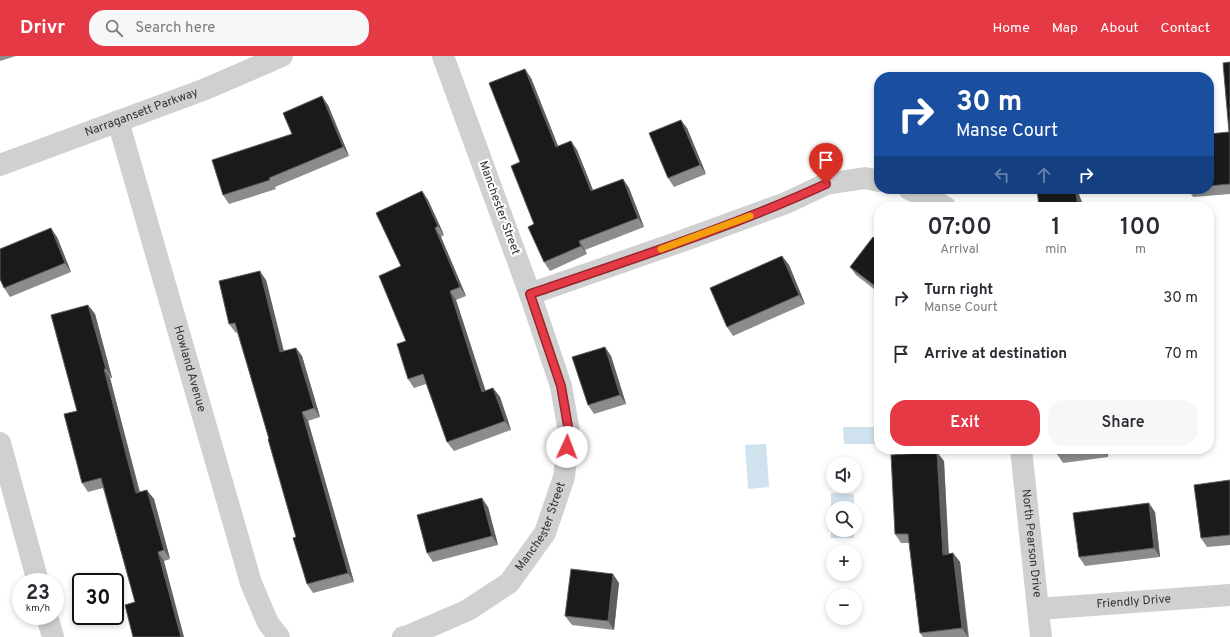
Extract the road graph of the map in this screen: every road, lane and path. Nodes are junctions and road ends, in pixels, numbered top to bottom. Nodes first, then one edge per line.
1 (282, 56) edge
2 (443, 56) edge
3 (118, 121) junction
4 (0, 165) edge
5 (874, 180) edge
6 (921, 194) edge
7 (936, 202) edge
8 (530, 294) junction
9 (0, 443) edge
10 (1022, 454) edge
11 (36, 573) edge
12 (1230, 595) edge
13 (1038, 609) junction
14 (50, 625) edge
15 (53, 637) edge
16 (279, 637) edge
17 (403, 637) edge
18 (1041, 637) edge

1 - 3 street, Narragansett Parkway
2 - 8 street, Manchester Street
3 - 4 street, Narragansett Parkway
3 - 16 street, Howland Avenue
5 - 8 street
6 - 7 street
8 - 17 street, Manchester Street
9 - 11 street
10 - 13 street, North Pearson Drive
12 - 13 street, Friendly Drive
13 - 18 street, North Pearson Drive
14 - 15 street

